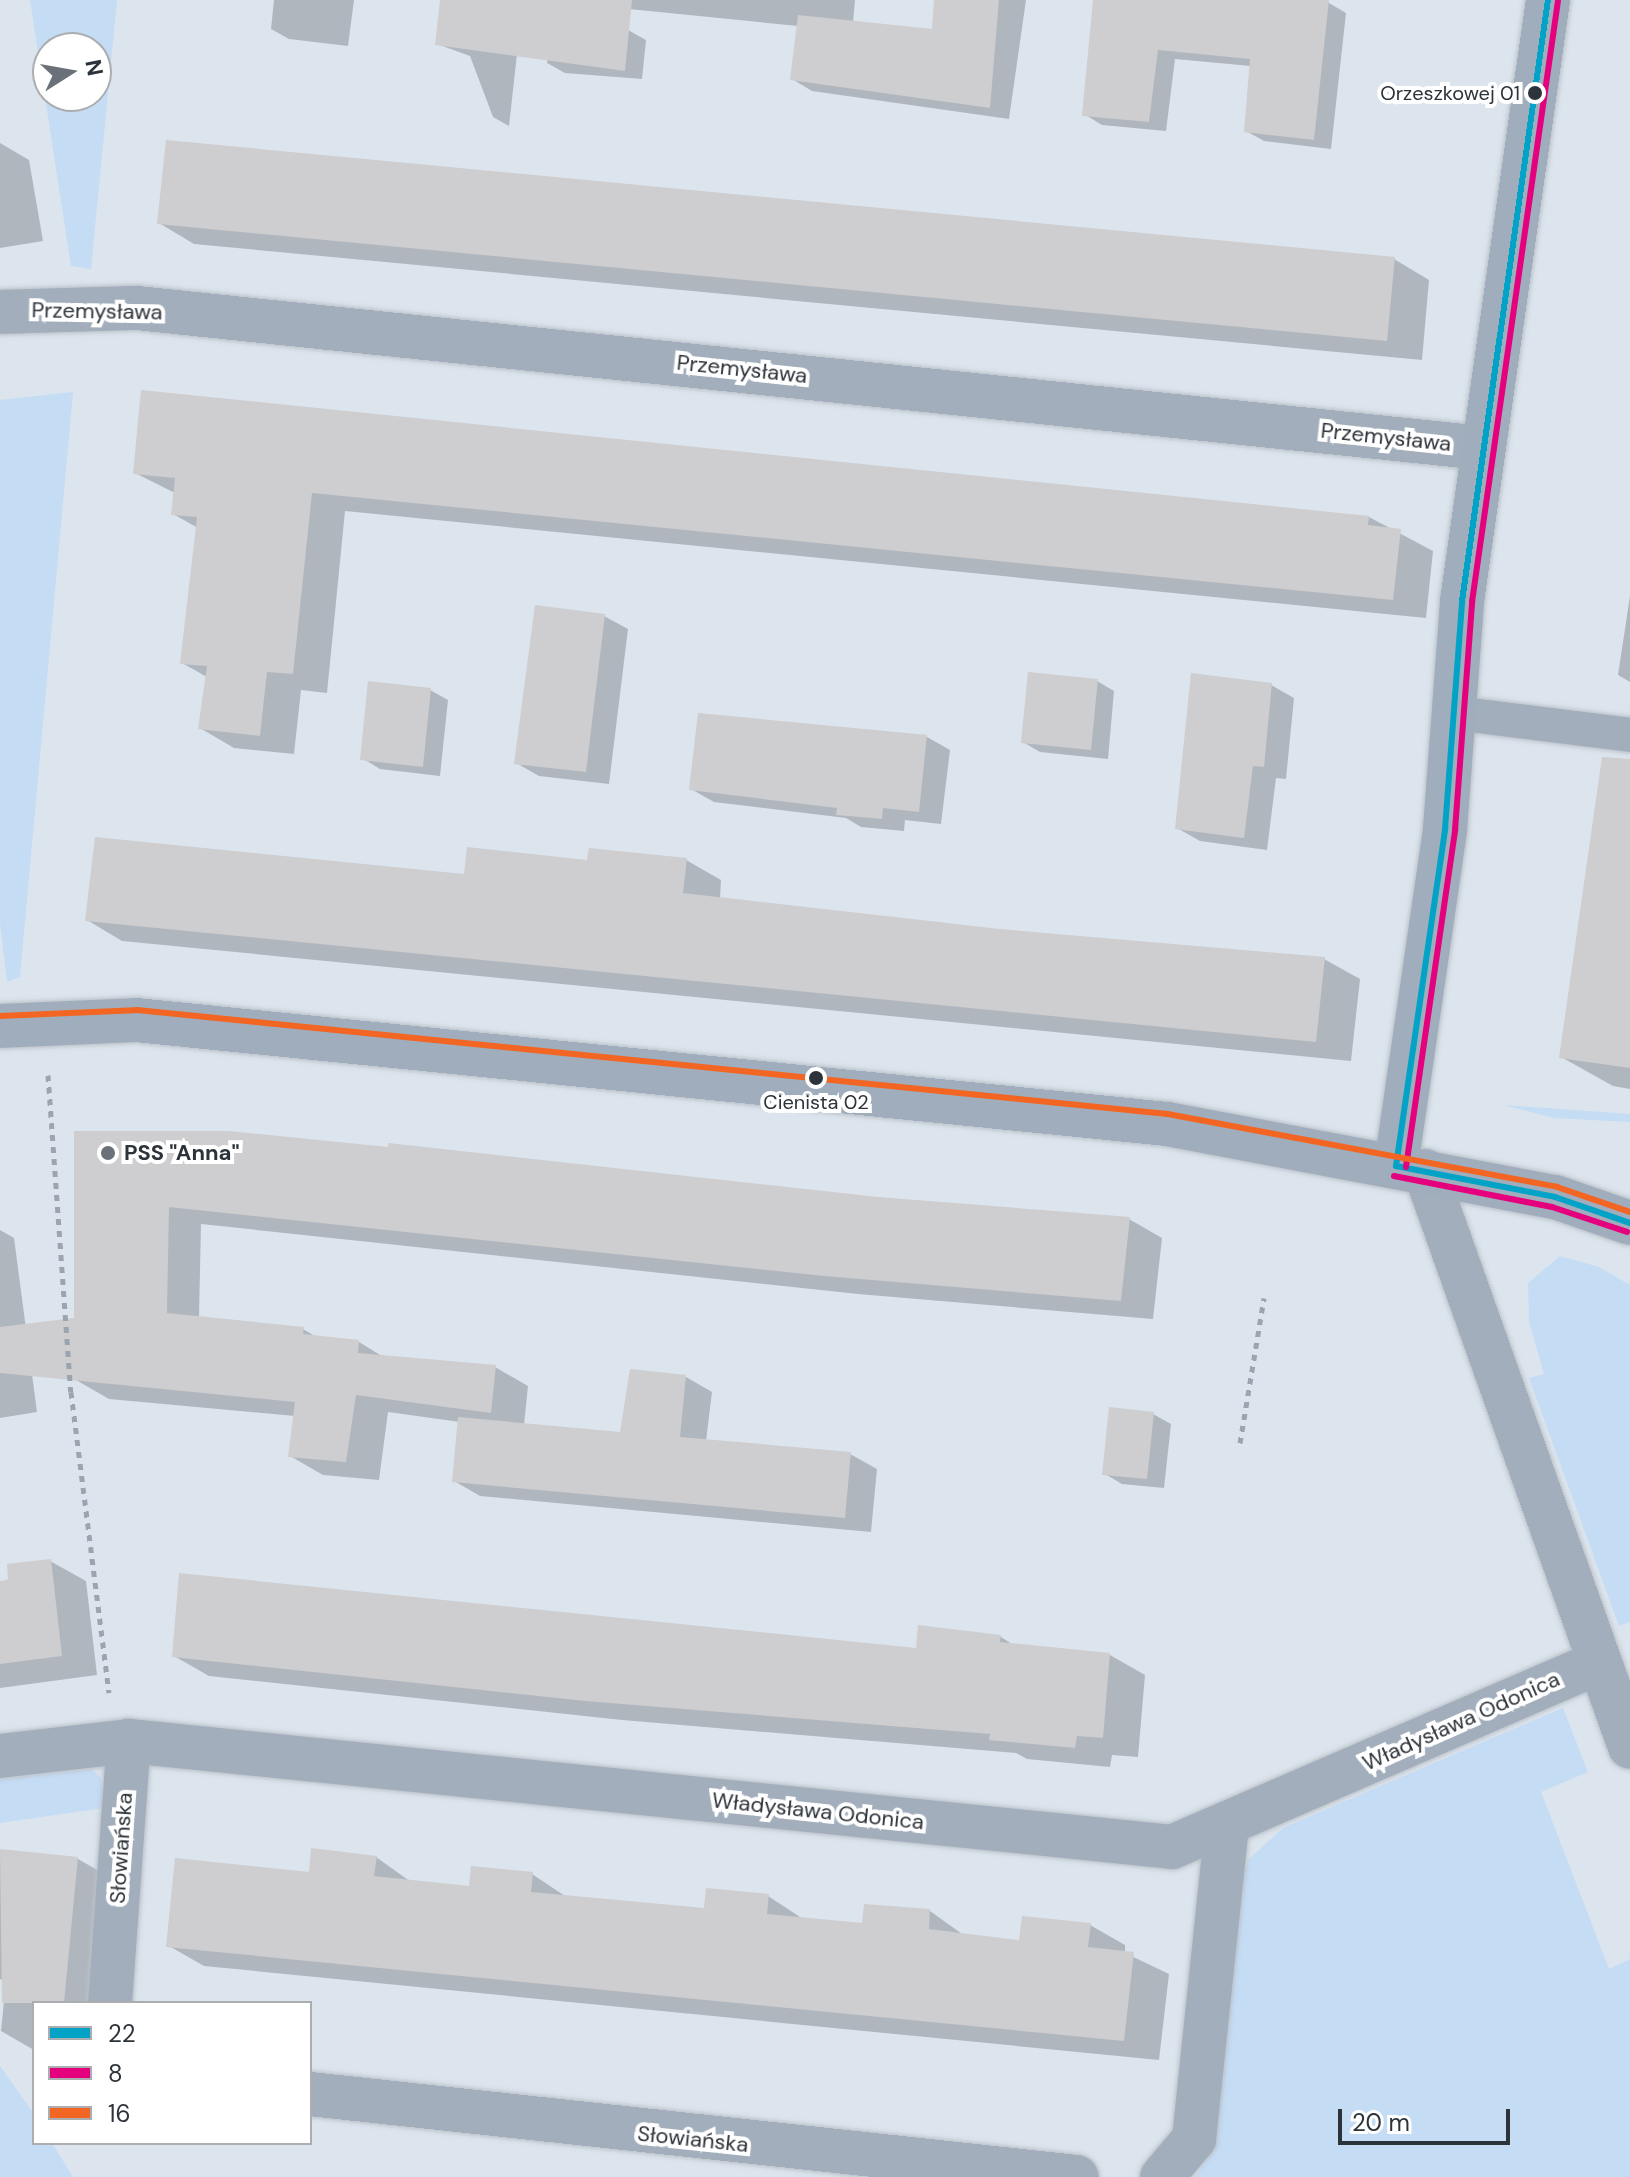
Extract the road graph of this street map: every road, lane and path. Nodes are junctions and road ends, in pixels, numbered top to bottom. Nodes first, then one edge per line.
1 (1548, 0) edge
2 (0, 312) edge
3 (1483, 448) junction
4 (1454, 713) junction
5 (1630, 735) edge
6 (0, 1026) edge
7 (47, 1058) dead end
8 (1411, 1169) junction
9 (1630, 1223) edge
10 (1264, 1298) dead end
11 (1240, 1443) dead end
12 (1599, 1662) junction
13 (110, 1699) dead end
14 (129, 1741) junction
15 (1630, 1747) edge
16 (0, 1756) edge
17 (1227, 1824) junction
18 (110, 2001) edge
19 (312, 2094) edge
20 (1077, 2177) edge
21 (1162, 2177) edge

1 - 3 street
2 - 3 street, Przemysława
3 - 4 street
4 - 5 lane
4 - 8 street
6 - 8 street
7 - 13 path
8 - 9 street
8 - 12 street
10 - 11 path
12 - 15 street
12 - 17 street, Władysława Odonica
14 - 16 street, Władysława Odonica
14 - 17 street, Władysława Odonica
14 - 18 street, Słowiańska
17 - 21 street
19 - 20 street, Słowiańska

